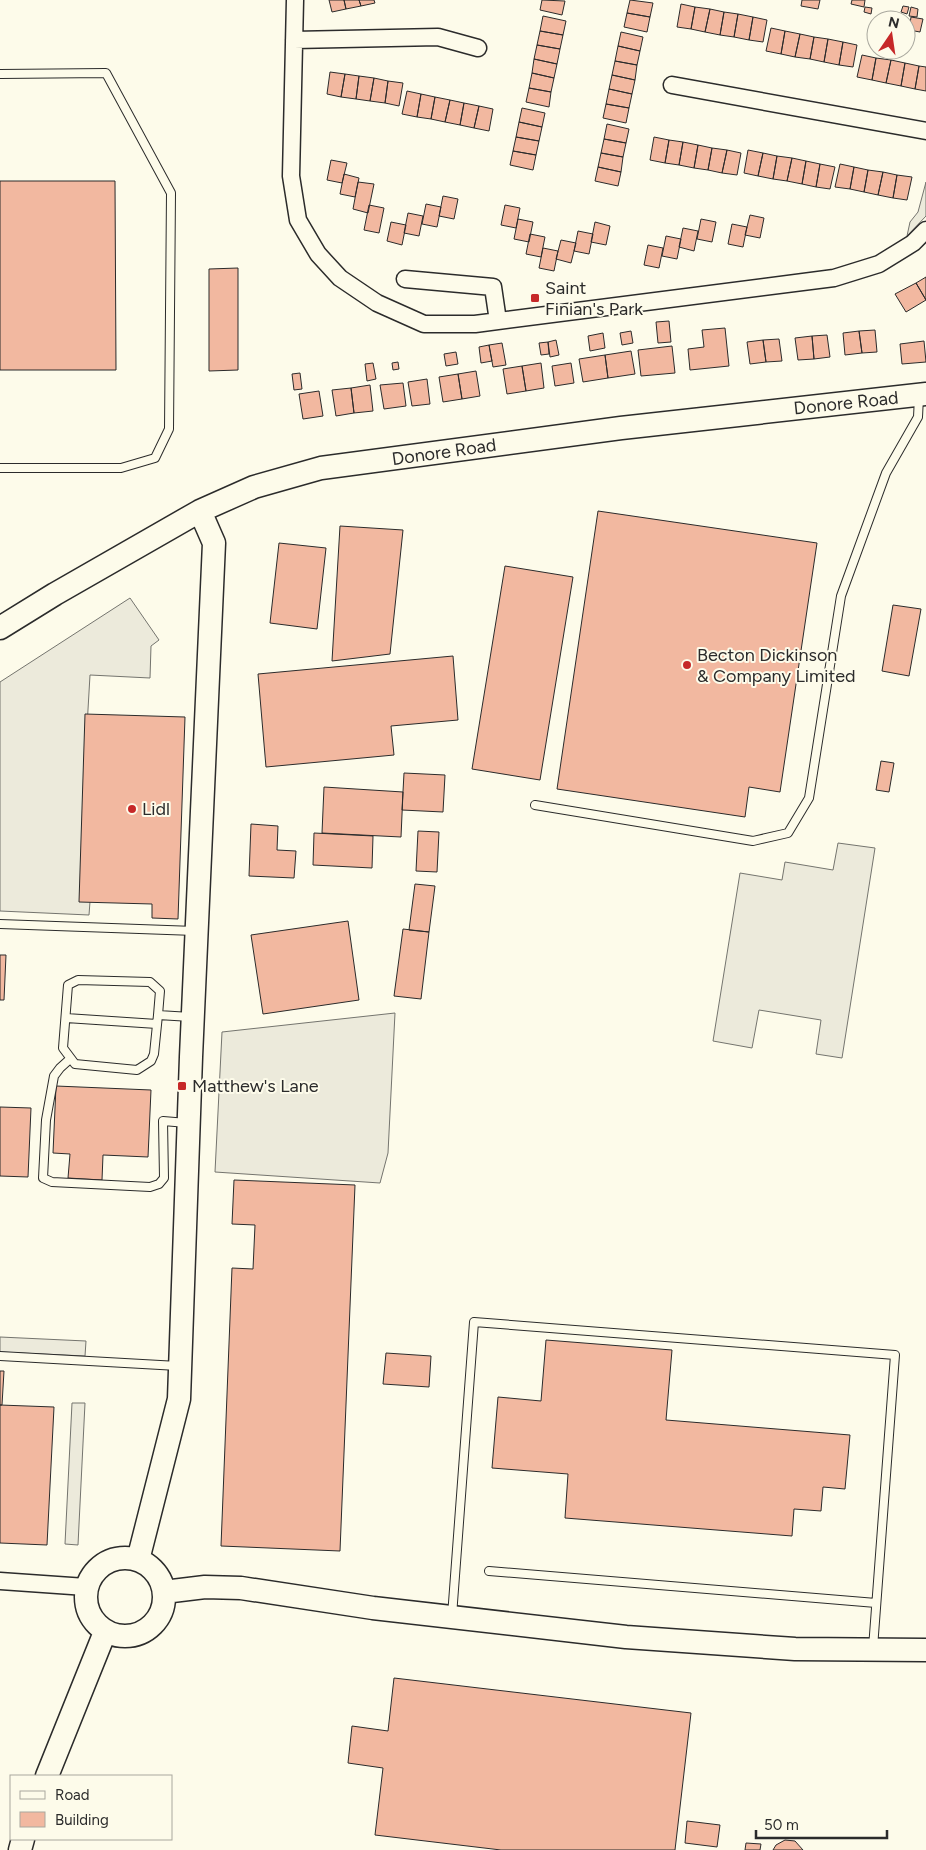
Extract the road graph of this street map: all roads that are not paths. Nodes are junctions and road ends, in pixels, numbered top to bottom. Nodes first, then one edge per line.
1 (295, 0) edge
2 (294, 40) junction
3 (478, 48) dead end
4 (0, 74) edge
5 (672, 85) dead end
6 (926, 131) edge
7 (926, 230) edge
8 (404, 279) dead end
9 (498, 321) junction
10 (922, 395) edge
11 (0, 468) edge
12 (200, 511) junction
13 (0, 628) edge
14 (535, 805) dead end
15 (0, 924) edge
16 (197, 931) junction
17 (193, 1017) junction
18 (66, 1018) junction
19 (157, 1019) junction
20 (70, 1059) junction
21 (189, 1123) junction
22 (0, 1356) edge
23 (180, 1367) junction
24 (138, 1560) junction
25 (489, 1571) dead end
26 (0, 1581) edge
27 (86, 1587) junction
28 (164, 1592) junction
29 (876, 1603) junction
30 (452, 1617) junction
31 (105, 1632) junction
32 (873, 1650) junction
33 (926, 1650) edge
34 (47, 1775) edge

1 - 2 street
2 - 3 street
2 - 9 street
4 - 11 lane
5 - 6 street
7 - 9 street
8 - 9 street
10 - 12 street, Donore Road
10 - 14 lane
12 - 13 street, Donore Road
12 - 16 street
15 - 16 lane
16 - 17 street
17 - 19 lane
17 - 21 street
18 - 19 lane
18 - 19 lane
18 - 20 lane
19 - 20 lane
20 - 21 lane
21 - 23 street
22 - 23 lane
23 - 24 street
24 - 27 street
24 - 28 street
25 - 29 lane
26 - 27 street
27 - 31 street
28 - 30 street
28 - 31 street
29 - 30 lane
29 - 32 lane
30 - 32 street
31 - 34 street
32 - 33 street

